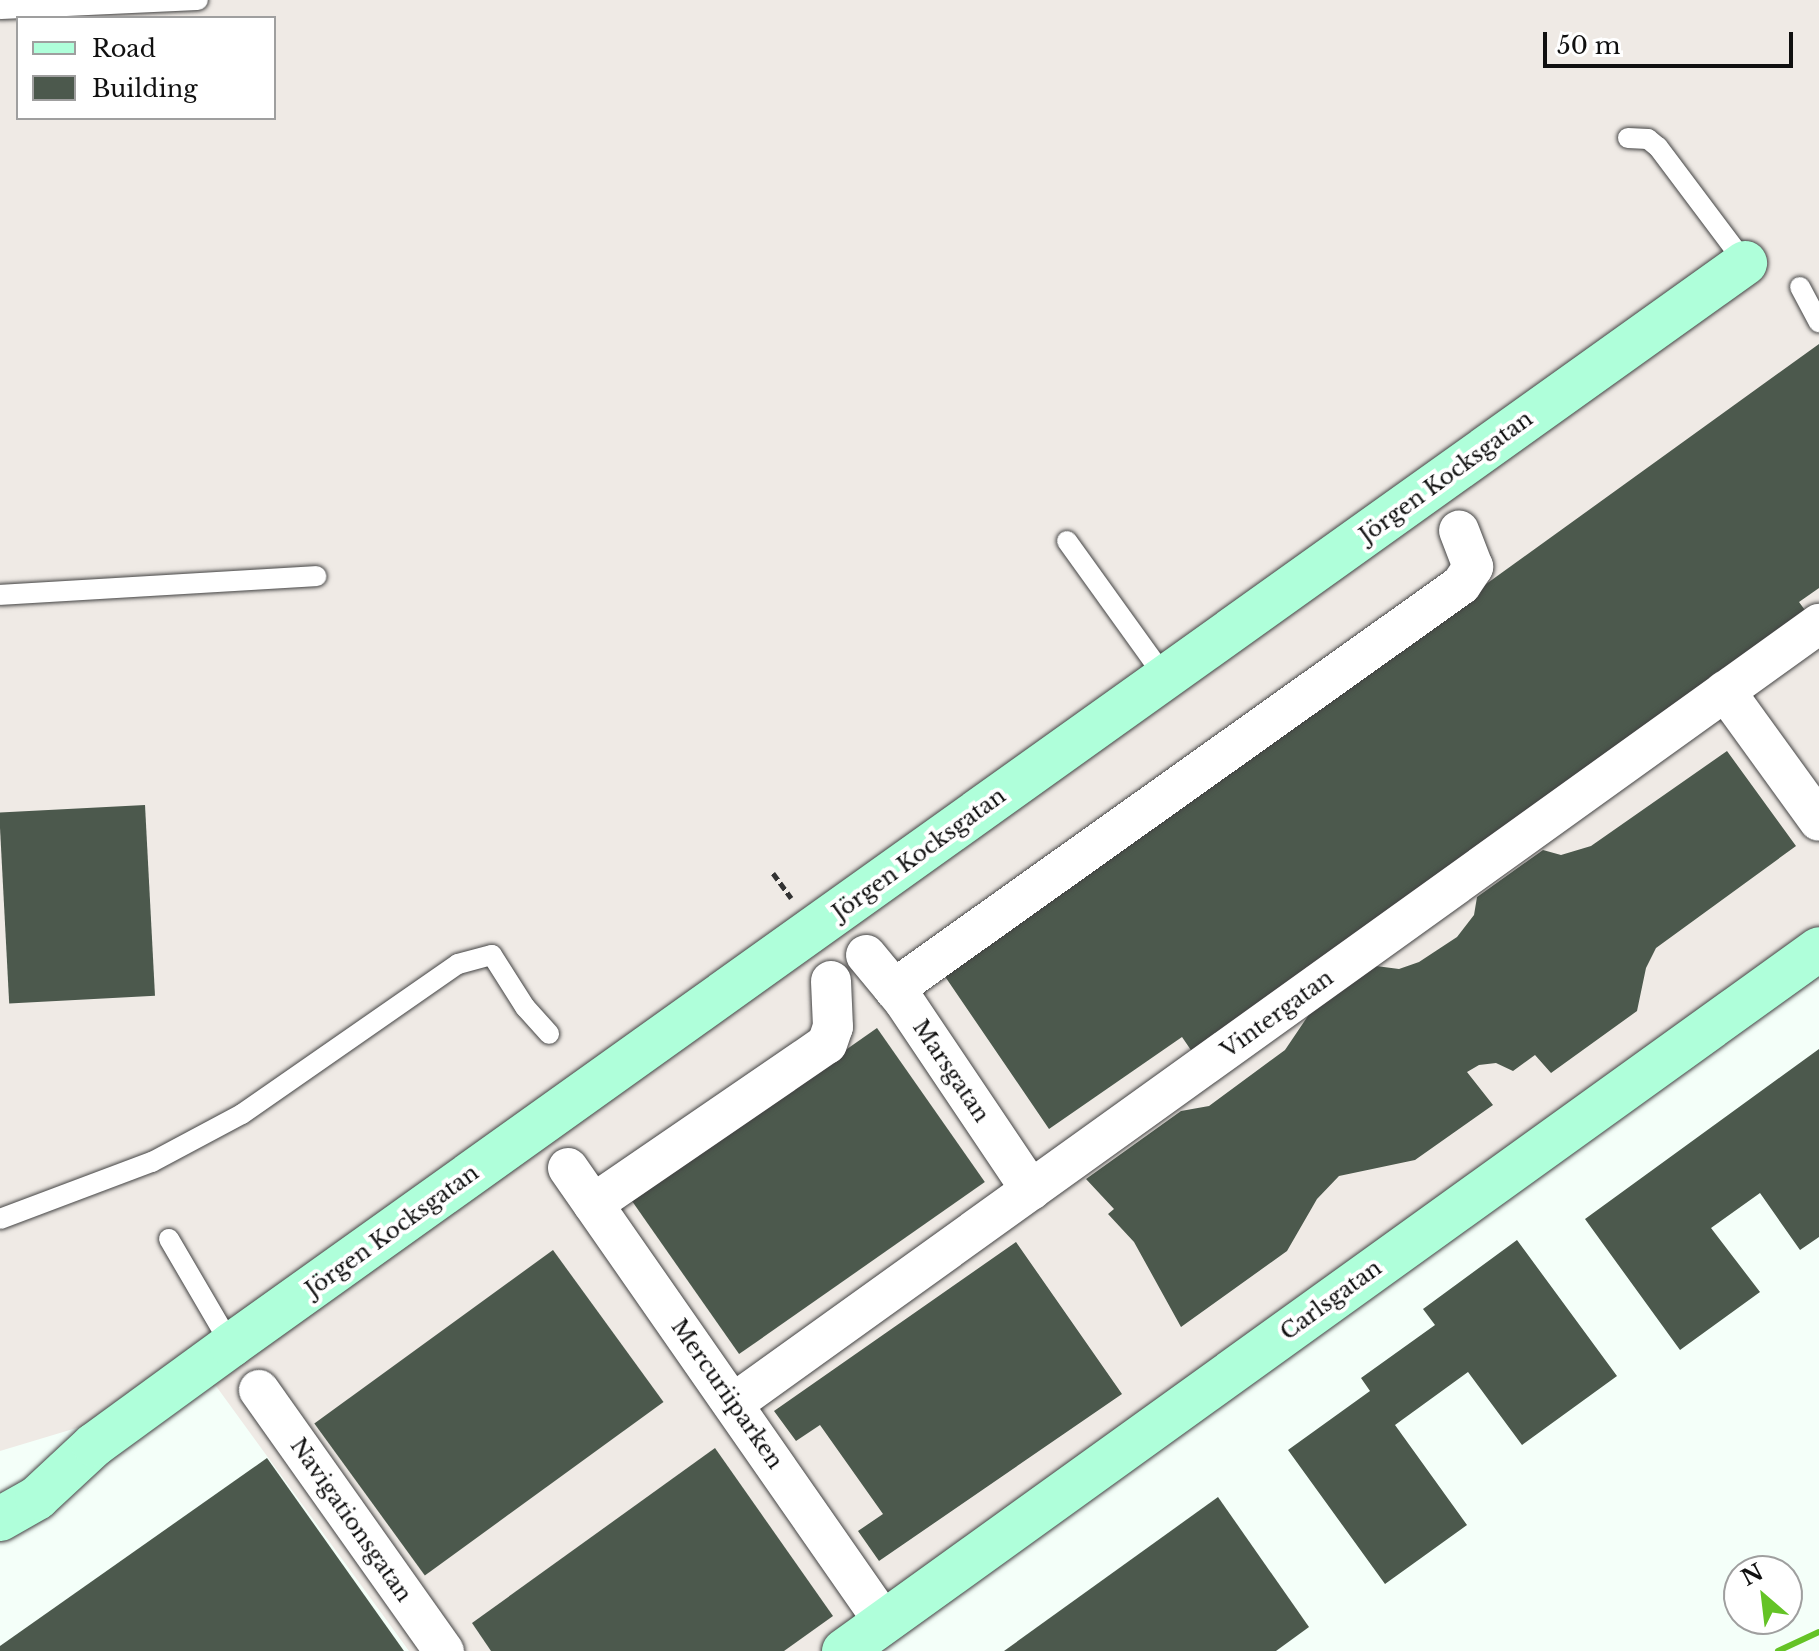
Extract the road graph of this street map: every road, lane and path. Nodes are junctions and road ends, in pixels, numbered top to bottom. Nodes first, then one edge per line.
1 (198, 0) edge
2 (0, 9) edge
3 (1628, 138) dead end
4 (1745, 263) joint
5 (1800, 287) dead end
6 (1819, 322) edge
7 (1459, 531) dead end
8 (1067, 541) dead end
9 (316, 576) dead end
10 (0, 595) edge
11 (1819, 624) edge
12 (1166, 679) junction
13 (1725, 691) junction
14 (1819, 821) edge
15 (1819, 949) edge
16 (866, 955) dead end
17 (831, 981) dead end
18 (894, 989) junction
19 (549, 1034) dead end
20 (568, 1168) dead end
21 (1031, 1190) junction
22 (593, 1204) junction
23 (0, 1219) edge
24 (169, 1239) dead end
25 (231, 1345) junction
26 (259, 1390) dead end
27 (734, 1403) junction
28 (94, 1445) junction
29 (0, 1485) edge
30 (0, 1519) edge
31 (884, 1622) junction
32 (444, 1651) edge
33 (844, 1651) edge

1 - 2 lane
3 - 4 lane
4 - 12 street, Jörgen Kocksgatan
5 - 6 lane
7 - 18 street
8 - 12 lane
9 - 10 lane
11 - 13 street, Vintergatan
12 - 25 street, Jörgen Kocksgatan
13 - 14 street
13 - 21 street, Vintergatan
15 - 31 street, Carlsgatan
16 - 18 street, Marsgatan
17 - 22 street
18 - 21 street, Marsgatan
19 - 23 lane
20 - 22 street, Mercuriiparken
21 - 27 street, Vintergatan
22 - 27 street, Mercuriiparken
24 - 25 lane
25 - 28 street, Jörgen Kocksgatan
26 - 32 street, Navigationsgatan
27 - 31 street, Mercuriiparken
28 - 29 street, Jörgen Kocksgatan
28 - 30 street, Jörgen Kocksgatan
31 - 33 street, Carlsgatan

